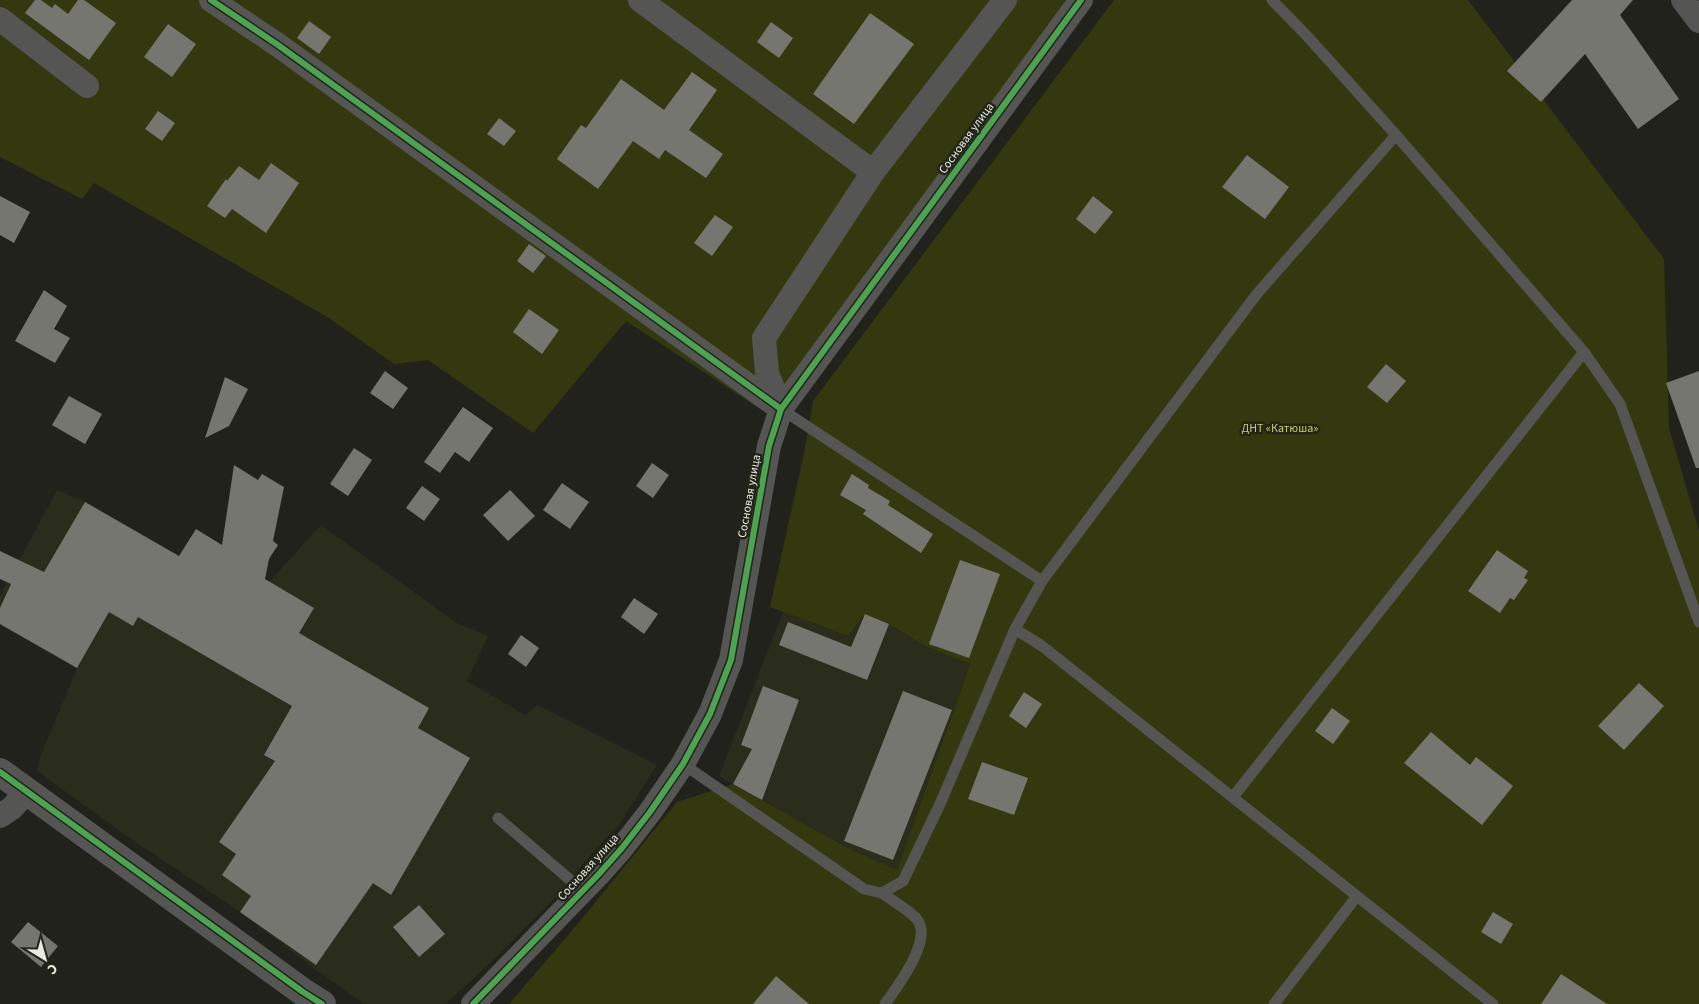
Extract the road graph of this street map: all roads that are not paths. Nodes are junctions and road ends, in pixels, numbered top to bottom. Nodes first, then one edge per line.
1 (211, 0) edge
2 (640, 0) edge
3 (1005, 0) edge
4 (1082, 0) edge
5 (1272, 0) edge
6 (1683, 0) edge
7 (0, 19) edge
8 (1699, 21) edge
9 (87, 86) dead end
10 (1396, 136) junction
11 (873, 172) junction
12 (1584, 352) junction
13 (781, 409) junction
14 (1042, 582) junction
15 (1699, 622) edge
16 (1015, 629) junction
17 (683, 764) junction
18 (0, 772) edge
19 (26, 792) junction
20 (1233, 797) junction
21 (0, 816) edge
22 (498, 818) dead end
23 (583, 891) junction
24 (882, 892) junction
25 (1357, 896) junction
26 (307, 1000) edge
27 (473, 1004) edge
28 (885, 1004) edge
29 (1274, 1004) edge
30 (1493, 1004) edge

1 - 13 street
2 - 11 street
3 - 11 street
4 - 13 street, Сосновая улица
5 - 10 lane
6 - 8 street
7 - 9 street
10 - 12 lane
10 - 14 lane
11 - 13 street
12 - 15 lane
12 - 20 lane
13 - 14 lane
13 - 17 street, Сосновая улица
14 - 16 lane
16 - 20 lane
16 - 24 lane
17 - 23 street, Сосновая улица
17 - 24 lane
18 - 19 street
19 - 21 street
19 - 26 street
20 - 25 lane
22 - 23 lane
23 - 27 street, Сосновая улица
24 - 28 lane
25 - 29 lane
25 - 30 lane

